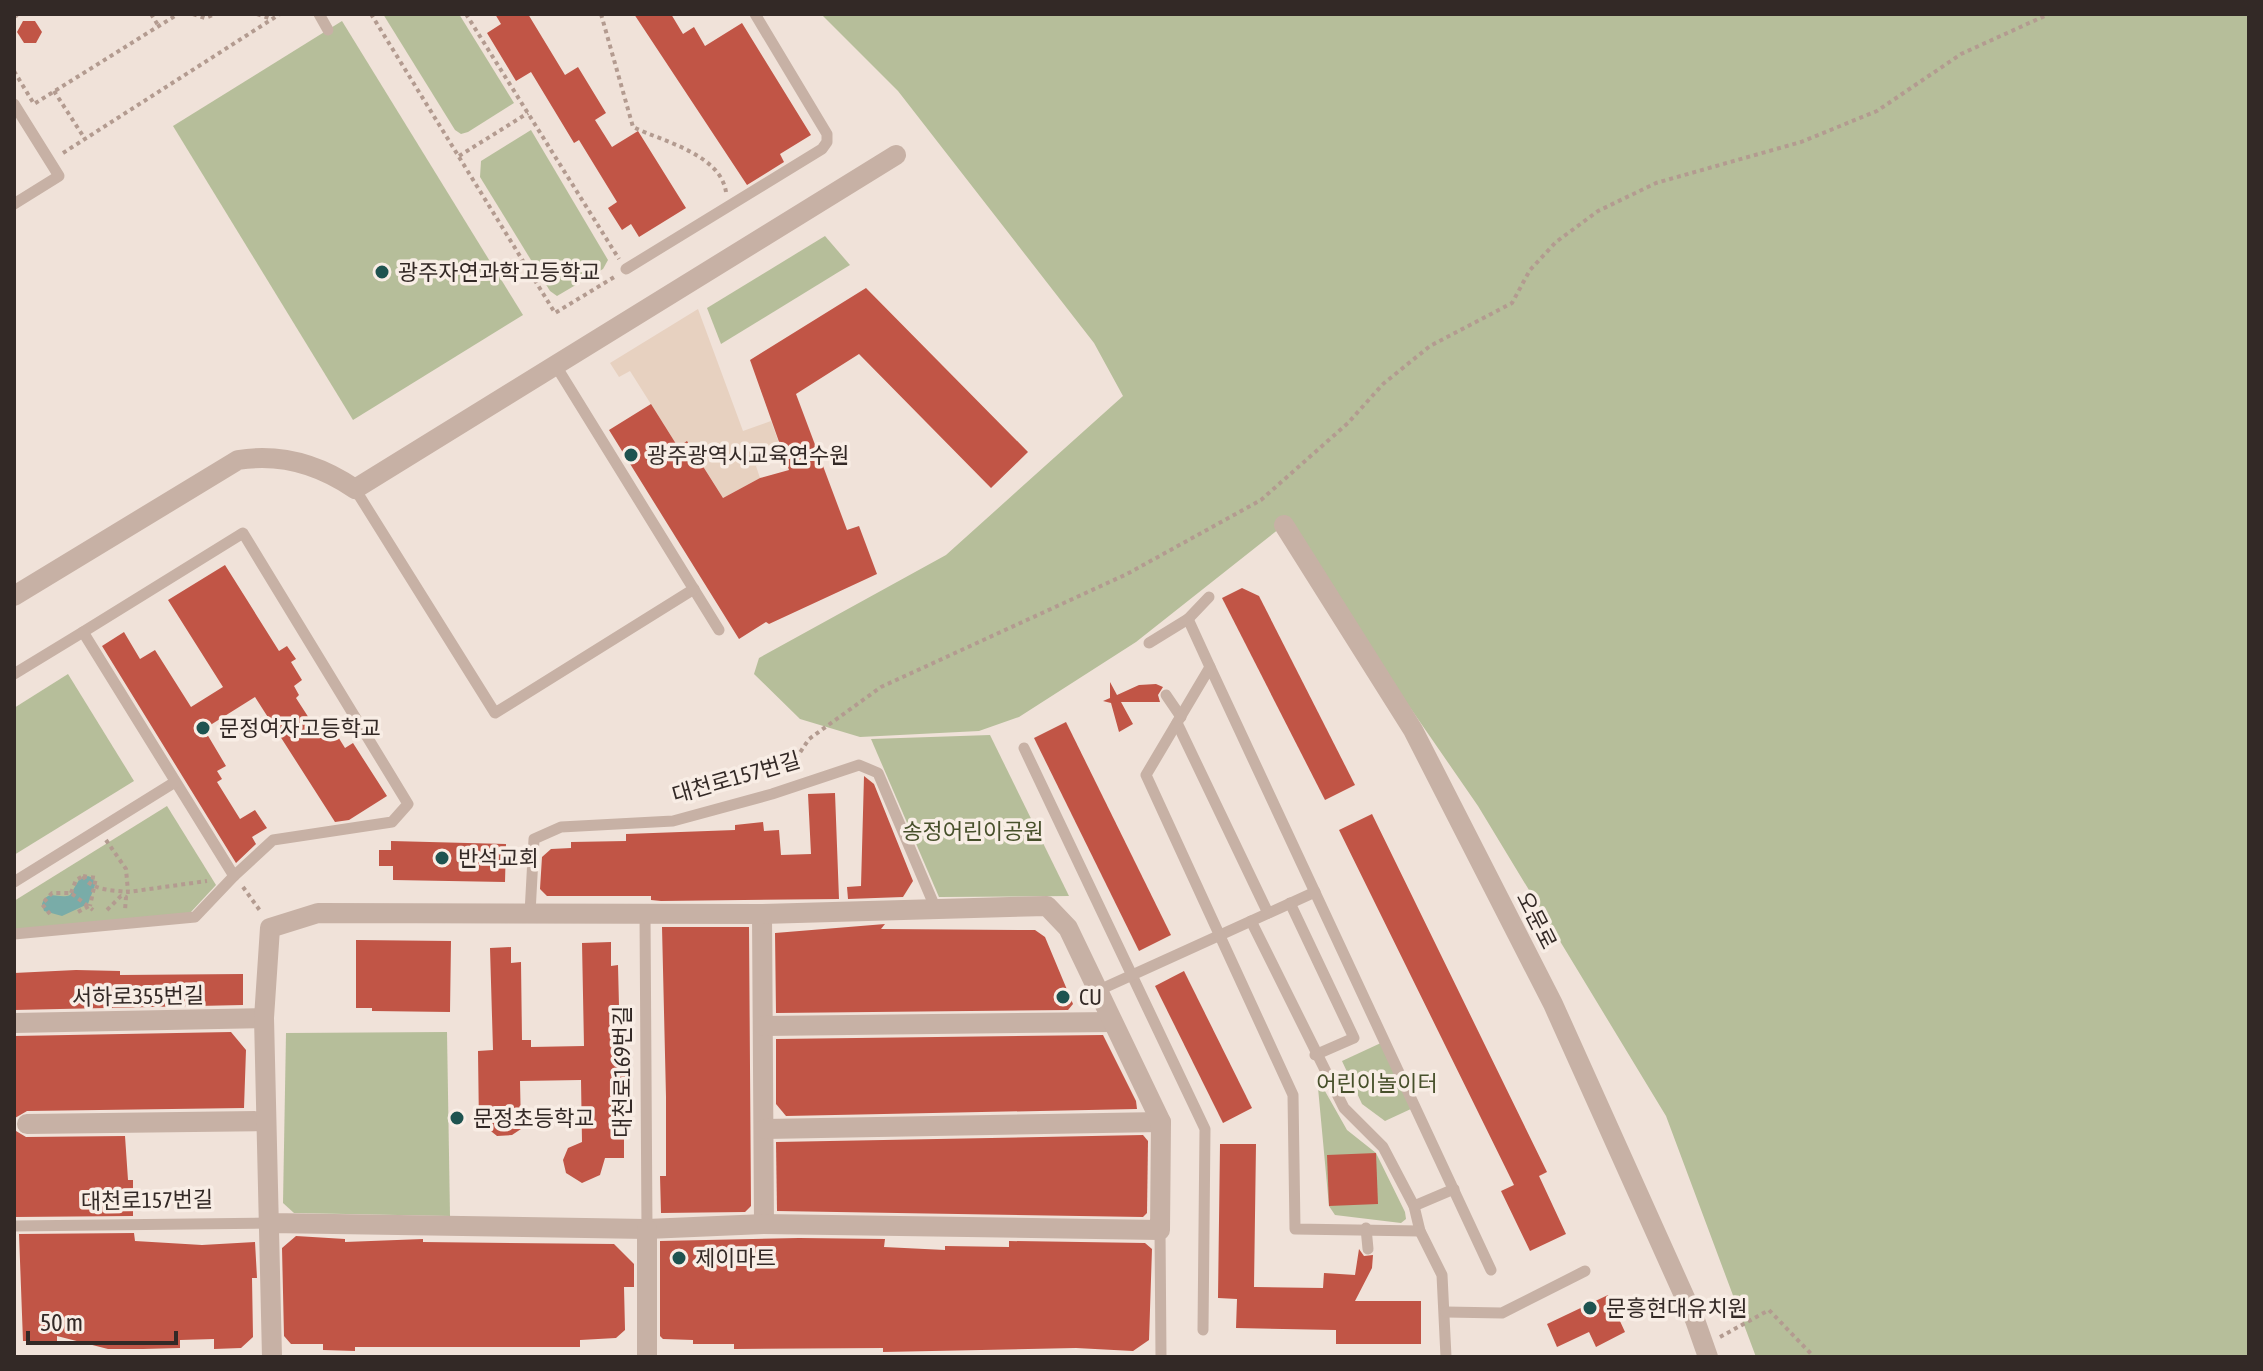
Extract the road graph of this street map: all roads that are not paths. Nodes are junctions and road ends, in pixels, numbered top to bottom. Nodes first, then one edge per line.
1 (319, 14) edge
2 (755, 14) edge
3 (328, 30) dead end
4 (14, 104) edge
5 (896, 155) dead end
6 (14, 204) edge
7 (626, 269) road end
8 (556, 366) junction
9 (355, 489) junction
10 (1284, 525) dead end
11 (694, 589) junction
12 (14, 596) edge
13 (1209, 597) dead end
14 (1188, 619) junction
15 (719, 630) dead end
16 (83, 632) junction
17 (1149, 643) dead end
18 (1210, 667) junction
19 (14, 674) edge
20 (1166, 695) dead end
21 (1179, 720) junction
22 (1024, 748) dead end
23 (175, 782) junction
24 (234, 876) junction
25 (14, 882) edge
26 (1315, 892) junction
27 (1290, 903) junction
28 (935, 907) junction
29 (530, 913) junction
30 (1268, 913) junction
31 (645, 914) junction
32 (762, 914) junction
33 (1251, 921) junction
34 (14, 934) edge
35 (1220, 935) junction
36 (1133, 975) junction
37 (1097, 991) junction
38 (264, 1018) junction
39 (1112, 1022) junction
40 (14, 1023) edge
41 (764, 1026) junction
42 (1315, 1055) junction
43 (266, 1121) junction
44 (1161, 1122) junction
45 (21, 1124) edge
46 (765, 1129) junction
47 (1454, 1189) junction
48 (1414, 1206) junction
49 (270, 1223) junction
50 (764, 1224) junction
51 (19, 1226) edge
52 (1366, 1228) junction
53 (647, 1229) junction
54 (1160, 1230) junction
55 (1420, 1231) junction
56 (1368, 1249) dead end
57 (1491, 1270) dead end
58 (1585, 1271) dead end
59 (1446, 1312) junction
60 (1203, 1330) dead end
61 (1706, 1352) edge
62 (272, 1357) edge
63 (647, 1357) edge
64 (1161, 1357) edge
65 (1446, 1357) edge

1 - 3 lane
2 - 7 lane
4 - 6 lane
5 - 8 street
8 - 9 street
8 - 11 lane
9 - 11 lane
9 - 12 street
10 - 61 street, 오문로
11 - 15 lane
13 - 14 lane
14 - 17 lane
14 - 18 lane
16 - 19 lane
16 - 23 lane
16 - 24 lane
18 - 21 lane
18 - 26 lane
20 - 21 lane
21 - 30 lane
21 - 35 lane
22 - 36 lane
23 - 24 lane
23 - 25 lane
24 - 34 lane
26 - 27 lane
26 - 47 lane
27 - 30 lane
27 - 42 lane
28 - 29 lane, 대천로157번길
28 - 32 street
28 - 37 street
29 - 31 street
29 - 38 street
30 - 33 lane
31 - 32 street
31 - 53 lane, 대천로169번길
32 - 41 street
33 - 35 lane
33 - 42 lane
35 - 36 lane
35 - 52 lane
36 - 37 lane
36 - 60 lane
37 - 39 street
38 - 40 street, 서하로355번길
38 - 43 street
39 - 41 street
39 - 44 street
41 - 46 street
42 - 48 lane
43 - 45 street
43 - 49 street
44 - 46 street
44 - 54 street
46 - 50 street
47 - 48 lane
47 - 57 lane
48 - 55 lane
49 - 51 lane, 대천로157번길
49 - 53 street
49 - 62 street
50 - 53 street
50 - 54 street
52 - 55 lane
52 - 56 lane
53 - 63 street, 대천로169번길
54 - 64 lane
55 - 59 lane
58 - 59 lane
59 - 65 lane

